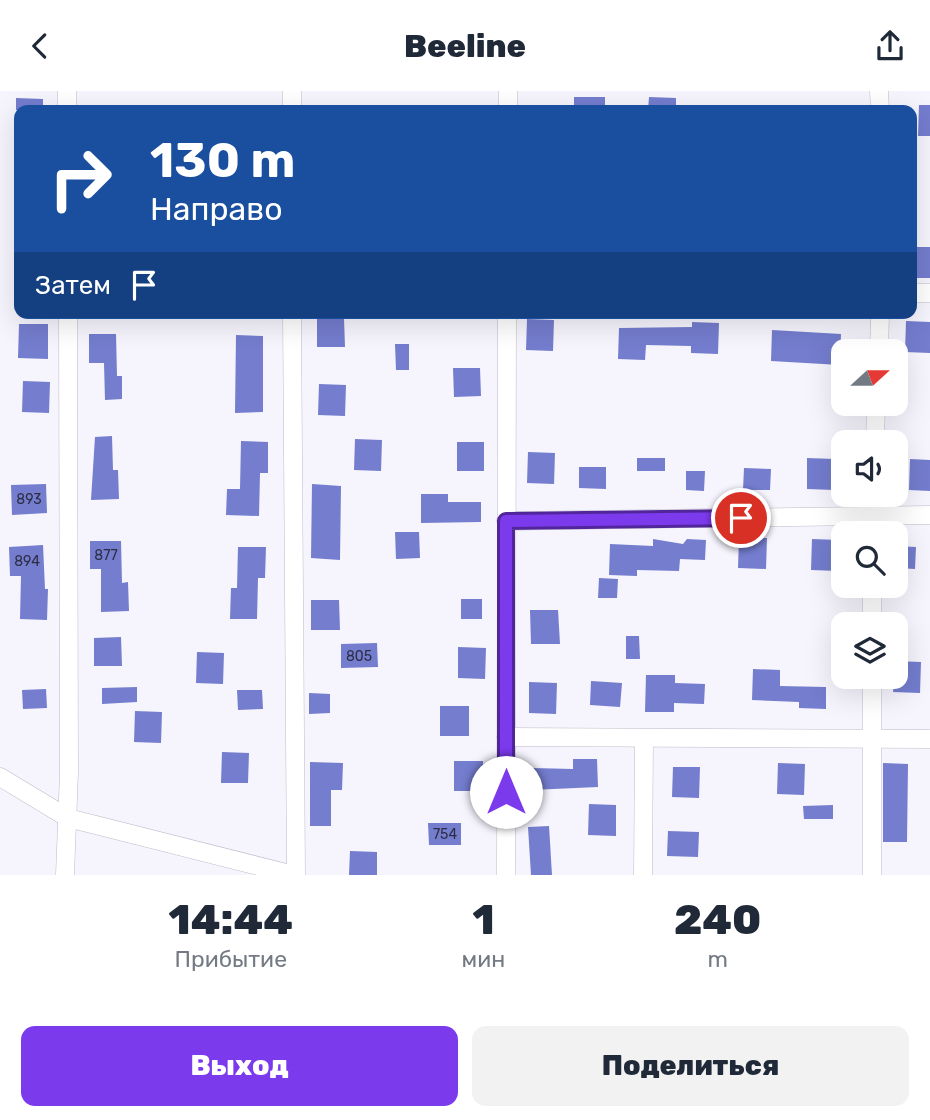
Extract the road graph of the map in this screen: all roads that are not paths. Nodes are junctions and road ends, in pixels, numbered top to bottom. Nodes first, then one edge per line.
1 (68, 319) edge
2 (292, 319) edge
3 (507, 319) edge
4 (880, 319) edge
5 (879, 339) edge
6 (930, 515) edge
7 (506, 521) junction
8 (895, 521) edge
9 (831, 525) edge
10 (872, 689) edge
11 (506, 737) junction
12 (644, 738) junction
13 (872, 739) junction
14 (930, 739) edge
15 (0, 777) edge
16 (68, 818) junction
17 (65, 875) edge
18 (295, 875) edge
19 (506, 875) edge
20 (643, 875) edge
21 (872, 875) edge

1 - 16 street
2 - 18 street
3 - 7 street
4 - 5 street
6 - 8 street
7 - 9 street
7 - 11 street
10 - 13 street
11 - 12 street
11 - 19 street
12 - 13 street
12 - 20 street
13 - 14 street
13 - 21 street
15 - 16 street
16 - 17 street
16 - 18 street

